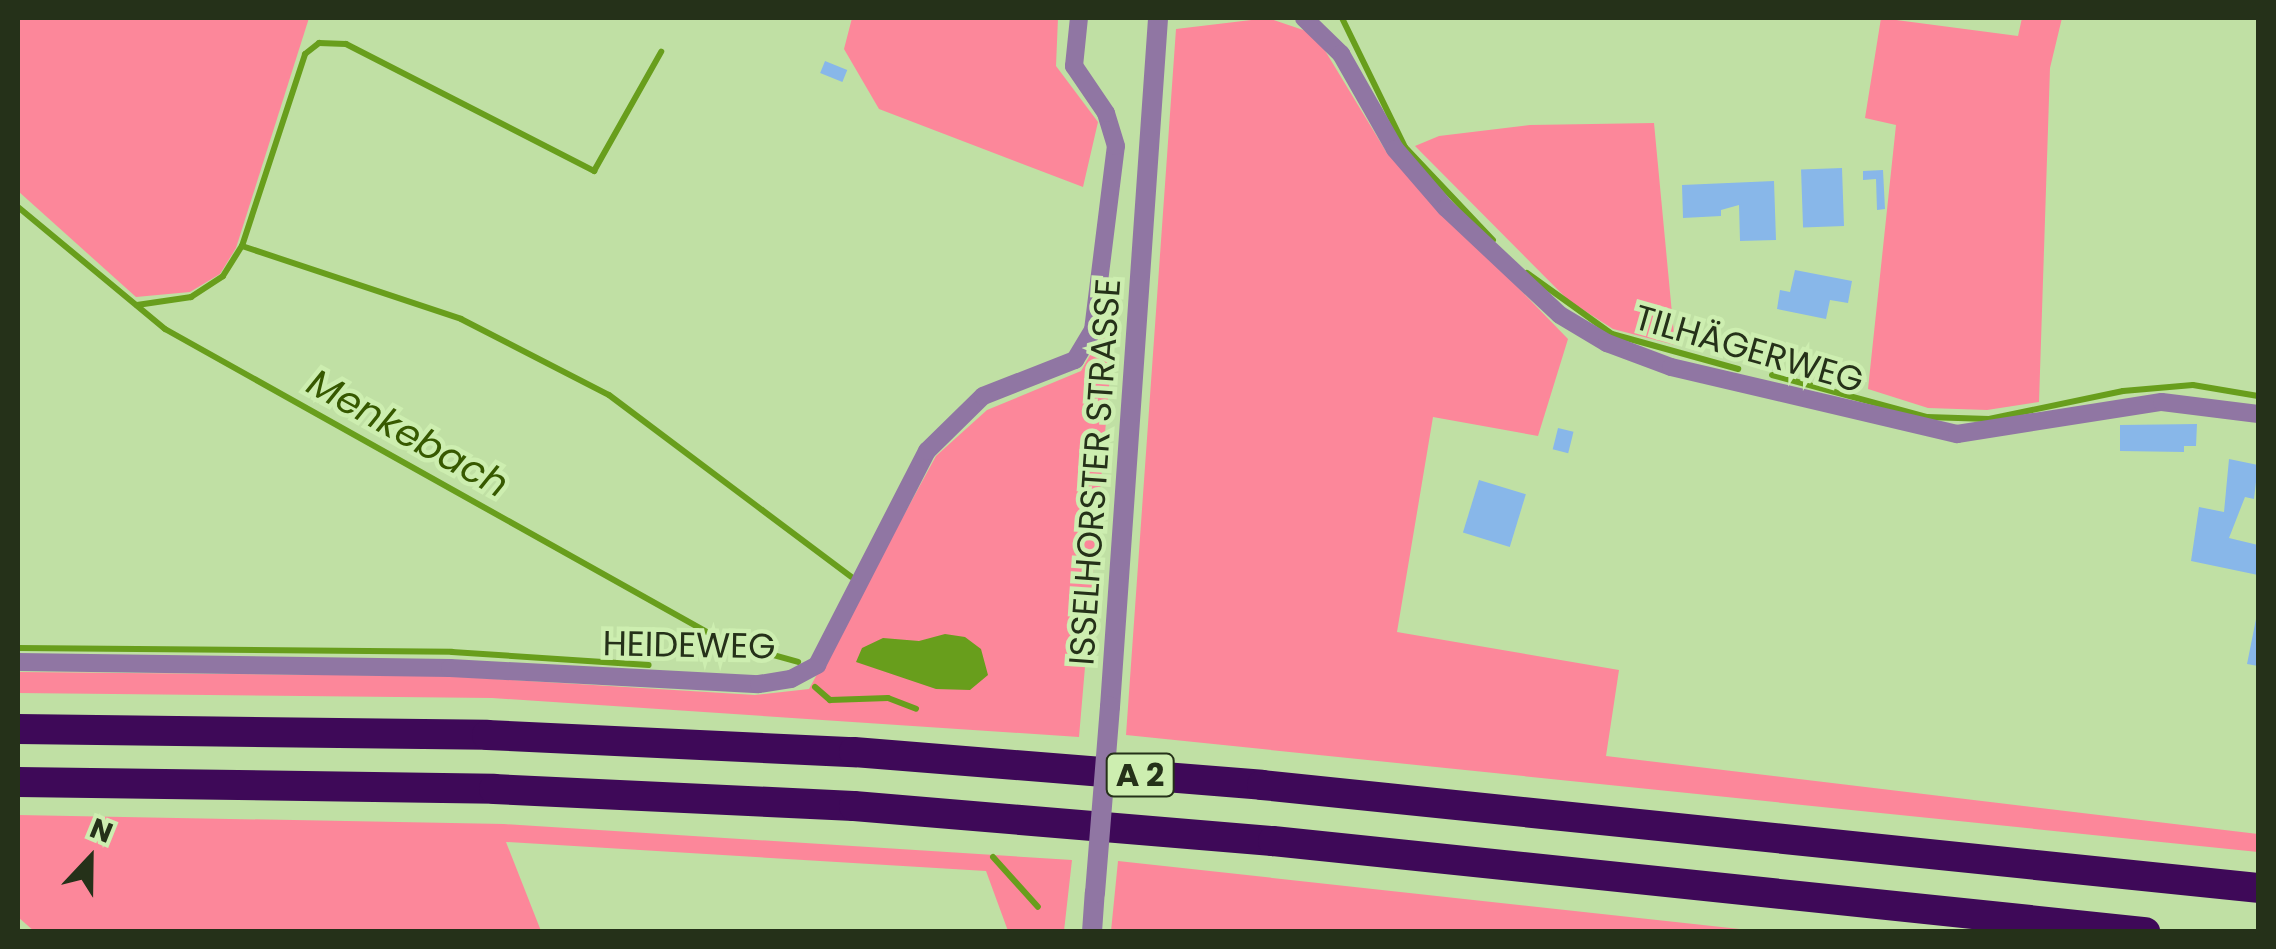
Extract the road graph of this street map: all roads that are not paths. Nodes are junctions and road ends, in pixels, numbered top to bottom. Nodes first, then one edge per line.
1 (1079, 18) edge
2 (1158, 18) edge
3 (1304, 18) edge
4 (2258, 414) edge
5 (18, 662) edge
6 (18, 729) edge
7 (18, 782) edge
8 (2258, 888) edge
9 (1092, 932) edge
10 (2145, 932) edge

1 - 5 street, HEIDEWEG
2 - 9 street, ISSELHORSTER STRASSE, bridge
3 - 4 street, TILHÄGERWEG
6 - 8 highway, A 2
7 - 10 highway, A 2

